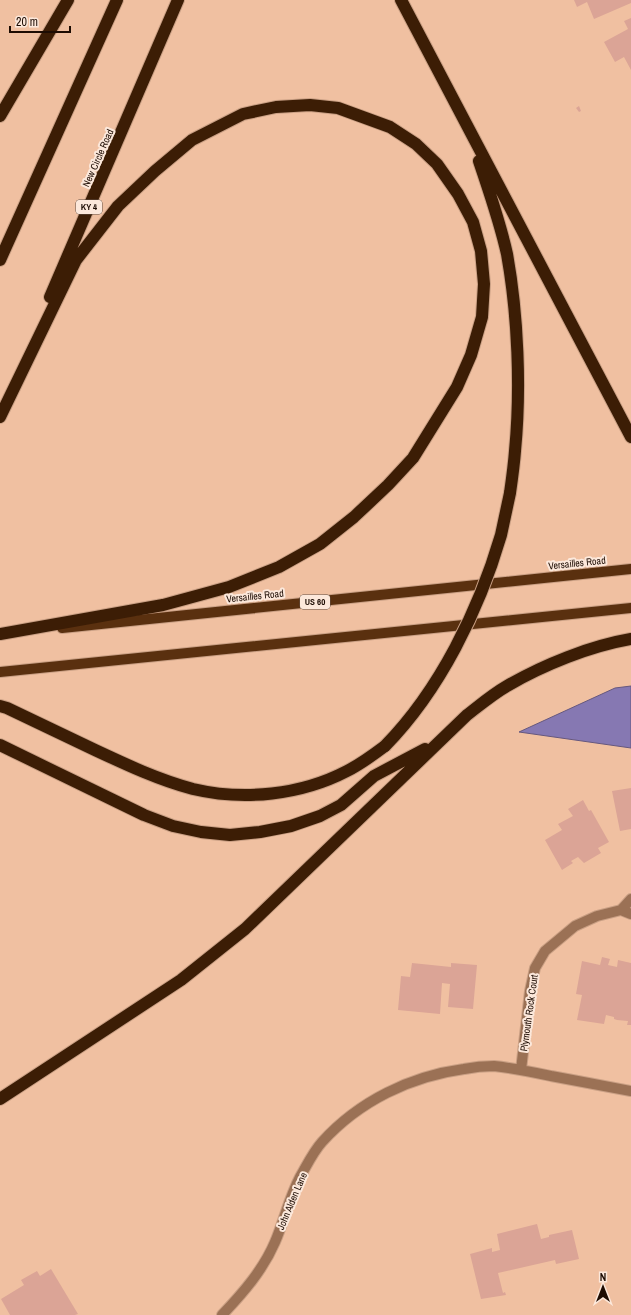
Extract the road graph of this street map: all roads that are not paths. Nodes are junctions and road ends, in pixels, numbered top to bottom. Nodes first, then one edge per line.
1 (68, 0) edge
2 (117, 0) edge
3 (178, 0) edge
4 (401, 0) edge
5 (0, 116) edge
6 (468, 127) junction
7 (0, 260) edge
8 (0, 415) edge
9 (631, 437) edge
10 (631, 569) edge
11 (631, 608) edge
12 (0, 634) edge
13 (631, 639) edge
14 (0, 672) edge
15 (0, 706) edge
16 (437, 742) junction
17 (0, 745) edge
18 (631, 899) edge
19 (621, 910) junction
20 (631, 914) edge
21 (521, 1070) junction
22 (631, 1091) edge
23 (0, 1100) edge
24 (222, 1315) edge

1 - 5 highway
2 - 7 highway
3 - 8 highway, New Circle Road / KY 4
4 - 6 highway
6 - 9 highway
6 - 15 highway, bridge
8 - 12 highway
10 - 12 main road, Versailles Road / US 60
11 - 14 main road
13 - 16 highway
16 - 17 highway
16 - 23 highway
18 - 19 street
19 - 20 street
19 - 21 street, Plymouth Rock Court
21 - 22 street, John Alden Lane
21 - 24 street, John Alden Lane

